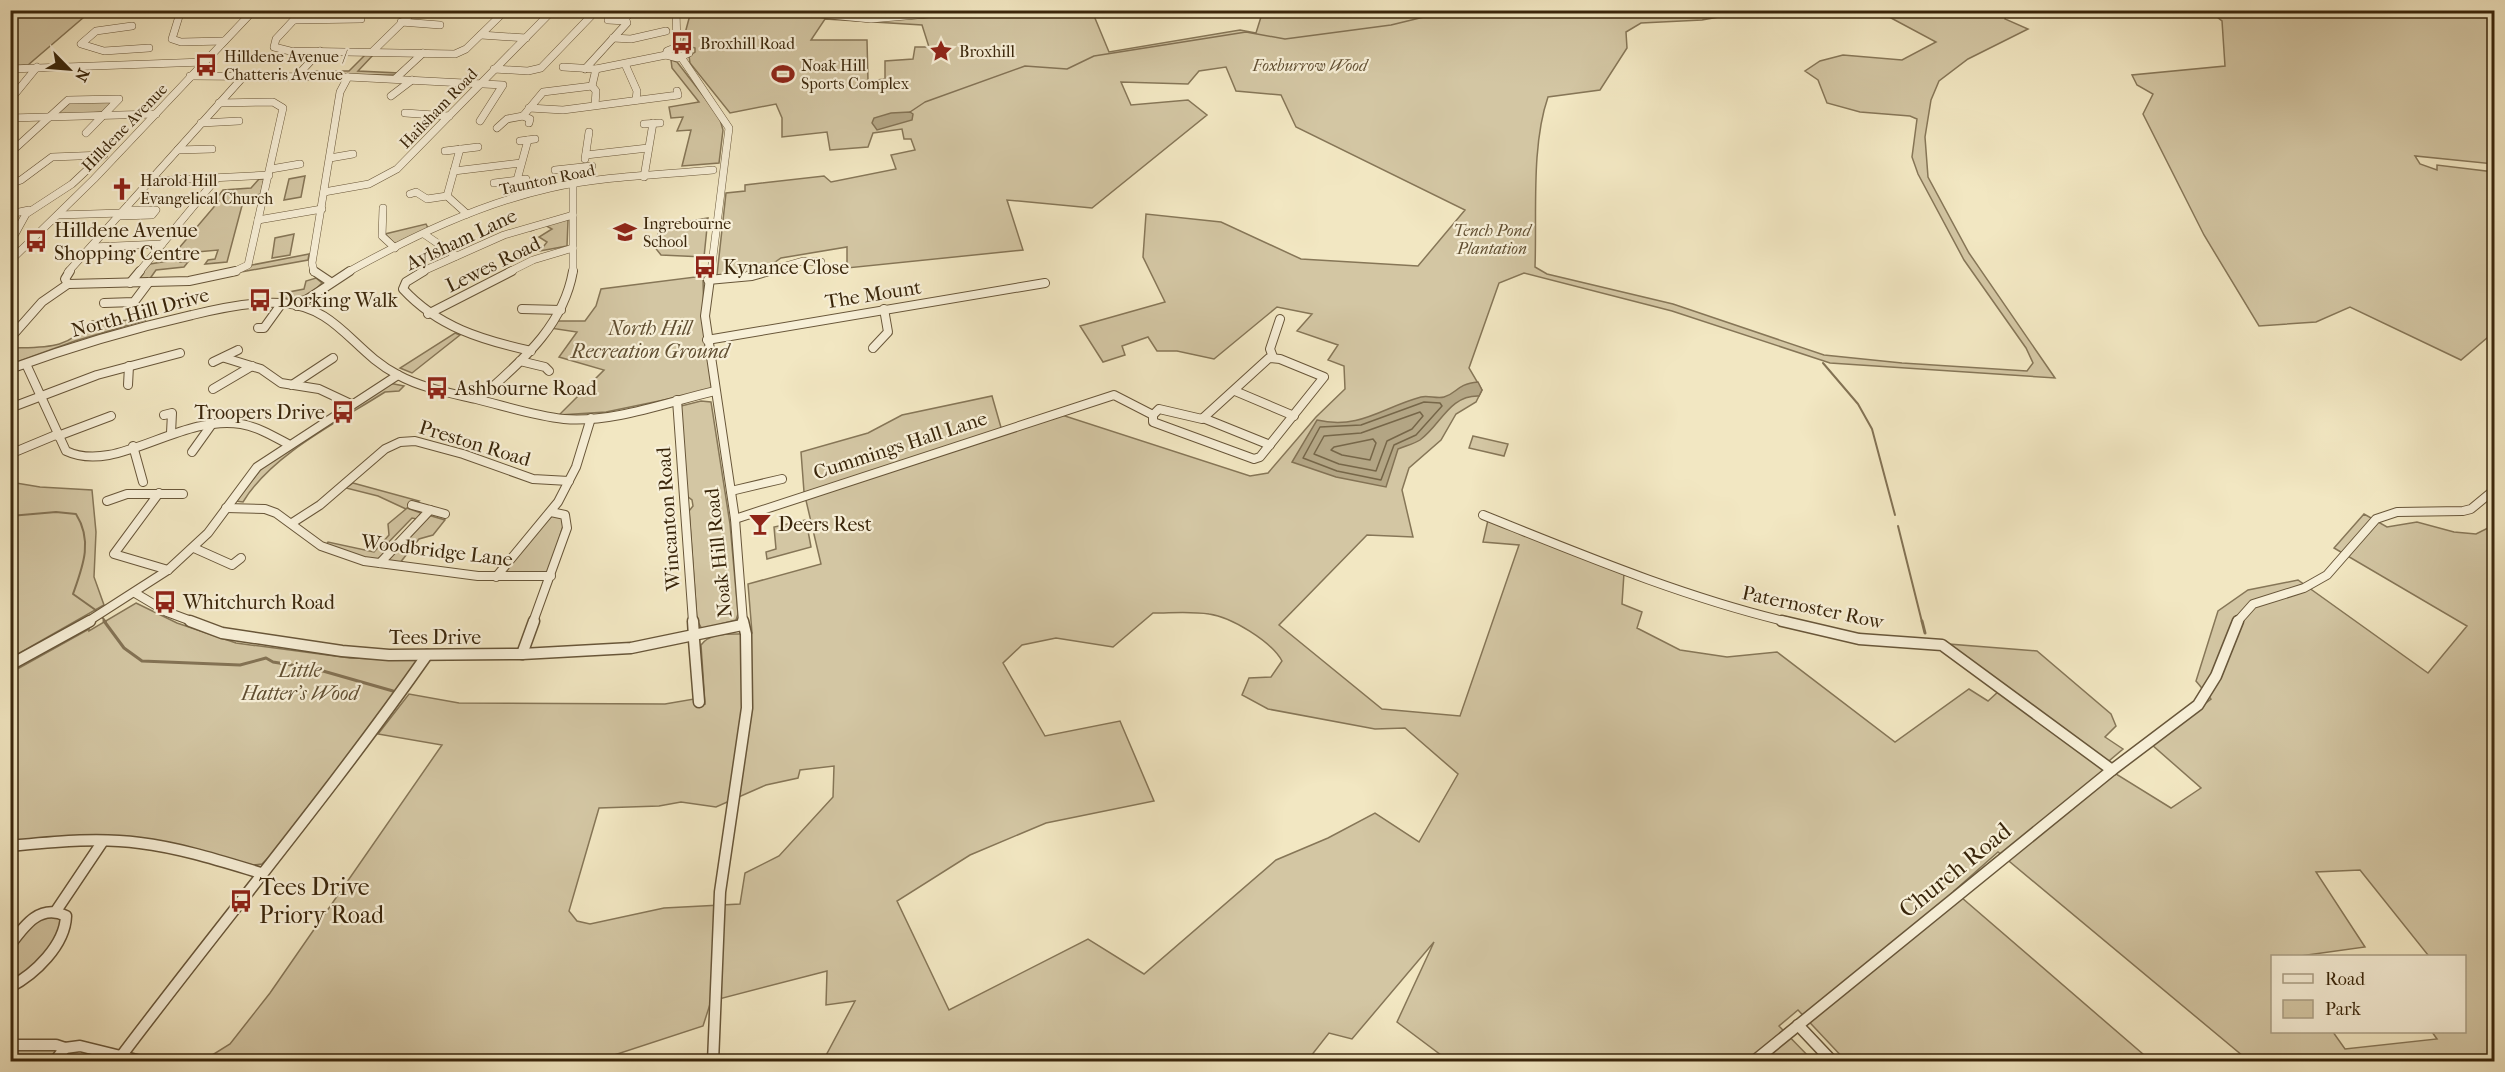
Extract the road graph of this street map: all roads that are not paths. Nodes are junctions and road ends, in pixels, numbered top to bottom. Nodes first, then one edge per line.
1 (181, 10) edge
2 (254, 10) edge
3 (303, 10) edge
4 (415, 10) edge
5 (506, 10) edge
6 (553, 10) edge
7 (584, 10) edge
8 (635, 10) edge
9 (678, 10) edge
10 (779, 10) edge
11 (975, 10) edge
12 (361, 19) dead end
13 (294, 20) junction
14 (608, 20) dead end
15 (626, 21) junction
16 (401, 22) junction
17 (440, 25) dead end
18 (132, 26) dead end
19 (666, 31) dead end
20 (481, 35) junction
21 (526, 38) junction
22 (613, 38) junction
23 (224, 41) junction
24 (677, 47) junction
25 (150, 48) dead end
26 (105, 51) junction
27 (320, 51) junction
28 (373, 51) junction
29 (423, 53) junction
30 (666, 55) junction
31 (681, 57) junction
32 (204, 62) junction
33 (625, 64) junction
34 (90, 66) junction
35 (37, 67) junction
36 (563, 67) dead end
37 (10, 69) edge
38 (494, 69) junction
39 (585, 69) junction
40 (596, 69) junction
41 (190, 76) junction
42 (244, 76) junction
43 (296, 77) junction
44 (348, 77) junction
45 (396, 78) junction
46 (412, 80) junction
47 (481, 83) junction
48 (592, 86) junction
49 (678, 95) dead end
50 (391, 96) dead end
51 (10, 99) edge
52 (633, 100) junction
53 (219, 104) junction
54 (595, 105) junction
55 (529, 108) junction
56 (575, 108) junction
57 (627, 110) dead end
58 (405, 113) dead end
59 (156, 114) junction
60 (104, 116) junction
61 (449, 116) junction
62 (523, 116) junction
63 (49, 117) junction
64 (574, 117) dead end
65 (10, 118) edge
66 (239, 121) dead end
67 (480, 121) dead end
68 (201, 123) junction
69 (529, 123) dead end
70 (644, 124) dead end
71 (497, 128) dead end
72 (598, 131) dead end
73 (86, 133) dead end
74 (528, 140) dead end
75 (478, 147) dead end
76 (648, 148) junction
77 (212, 149) dead end
78 (460, 149) junction
79 (178, 150) junction
80 (445, 151) dead end
81 (10, 153) edge
82 (352, 154) dead end
83 (103, 155) junction
84 (117, 155) junction
85 (586, 155) junction
86 (330, 158) junction
87 (521, 163) junction
88 (300, 164) dead end
89 (592, 166) dead end
90 (584, 167) junction
91 (555, 170) dead end
92 (713, 170) dead end
93 (454, 171) junction
94 (270, 172) junction
95 (644, 177) junction
96 (216, 179) junction
97 (526, 179) dead end
98 (517, 180) junction
99 (150, 181) junction
100 (494, 183) dead end
101 (10, 184) edge
102 (573, 184) junction
103 (324, 192) junction
104 (410, 194) dead end
105 (447, 196) junction
106 (382, 208) dead end
107 (322, 209) junction
108 (31, 210) junction
109 (122, 213) junction
110 (12, 214) edge
111 (466, 214) junction
112 (58, 215) junction
113 (573, 215) junction
114 (21, 219) junction
115 (258, 220) junction
116 (423, 234) junction
117 (10, 243) edge
118 (162, 244) junction
119 (92, 247) junction
120 (395, 248) junction
121 (573, 248) junction
122 (456, 256) junction
123 (10, 261) edge
124 (821, 262) dead end
125 (708, 280) junction
126 (329, 281) junction
127 (149, 282) junction
128 (130, 283) junction
129 (1045, 283) dead end
130 (68, 284) junction
131 (104, 303) dead end
132 (282, 303) junction
133 (297, 306) junction
134 (522, 309) dead end
135 (884, 309) junction
136 (561, 310) junction
137 (428, 314) junction
138 (1280, 319) dead end
139 (258, 328) dead end
140 (13, 333) edge
141 (707, 340) junction
142 (873, 348) dead end
143 (238, 350) dead end
144 (531, 351) junction
145 (180, 353) dead end
146 (1273, 357) junction
147 (225, 358) junction
148 (333, 358) dead end
149 (520, 361) junction
150 (213, 362) dead end
151 (26, 364) junction
152 (129, 366) junction
153 (252, 366) junction
154 (10, 369) edge
155 (549, 371) dead end
156 (398, 375) junction
157 (128, 385) dead end
158 (292, 385) junction
159 (213, 389) dead end
160 (715, 391) junction
161 (1235, 391) junction
162 (40, 396) junction
163 (479, 399) junction
164 (677, 400) junction
165 (351, 404) junction
166 (10, 408) edge
167 (164, 415) dead end
168 (1153, 415) junction
169 (111, 416) dead end
170 (1294, 416) junction
171 (591, 418) junction
172 (1203, 418) junction
173 (212, 424) junction
174 (171, 433) junction
175 (58, 435) junction
176 (288, 444) junction
177 (1270, 445) junction
178 (133, 446) junction
179 (192, 453) dead end
180 (10, 454) edge
181 (782, 478) dead end
182 (569, 481) junction
183 (143, 482) dead end
184 (2494, 490) edge
185 (731, 491) junction
186 (159, 493) junction
187 (183, 494) dead end
188 (107, 501) dead end
189 (412, 505) dead end
190 (226, 508) junction
191 (430, 510) junction
192 (551, 512) junction
193 (445, 514) dead end
194 (1483, 515) dead end
195 (735, 519) junction
196 (292, 524) junction
197 (194, 548) junction
198 (241, 558) dead end
199 (380, 563) junction
200 (168, 570) junction
201 (550, 576) junction
202 (496, 577) junction
203 (135, 593) junction
204 (742, 625) junction
205 (694, 638) junction
206 (522, 654) junction
207 (427, 656) junction
208 (10, 665) edge
209 (699, 702) dead end
210 (2112, 770) junction
211 (103, 841) junction
212 (10, 846) edge
213 (261, 873) junction
214 (56, 910) junction
215 (10, 945) edge
216 (10, 987) edge
217 (1798, 1025) junction
218 (10, 1045) edge
219 (64, 1048) junction
220 (122, 1055) junction
221 (54, 1062) edge
222 (145, 1062) edge
223 (713, 1062) edge
224 (1753, 1062) edge
225 (1833, 1062) edge

1 - 23 street
2 - 23 street, Hilldene Avenue
3 - 13 street
4 - 16 street
5 - 20 street
6 - 21 street, Hailsham Road
7 - 38 street
8 - 15 street
9 - 24 street, Noak Hill Road
10 - 11 street
12 - 13 street
13 - 27 street
14 - 15 street
15 - 22 street
16 - 17 street
16 - 28 street
18 - 26 street
19 - 22 street
20 - 21 street
20 - 29 street
21 - 38 street, Hailsham Road
22 - 39 street
23 - 32 street, Hilldene Avenue
24 - 30 street
24 - 31 street, Noak Hill Road
25 - 26 street
26 - 34 street
27 - 28 street
27 - 43 street
28 - 29 street
29 - 45 street
30 - 31 street
30 - 33 street
31 - 125 street, Noak Hill Road
32 - 34 street
32 - 41 street, Hilldene Avenue
33 - 40 street
33 - 52 street
34 - 35 street
35 - 37 street
35 - 51 street
36 - 39 street
38 - 47 street, Hailsham Road
39 - 40 street
40 - 48 street
41 - 42 street
41 - 59 street, Hilldene Avenue
42 - 43 street
42 - 53 street
43 - 44 street
44 - 45 street
44 - 86 street
45 - 46 street
46 - 47 street
46 - 50 street
47 - 61 street, Hailsham Road
47 - 67 street
48 - 54 street
48 - 55 street
49 - 52 street
52 - 54 street
52 - 57 street
53 - 68 street
53 - 94 street
54 - 56 street
55 - 56 street
55 - 62 street
56 - 64 street
58 - 61 street
59 - 60 street
59 - 84 street, Hilldene Avenue
60 - 63 street
60 - 63 street
60 - 73 street
61 - 103 street, Hailsham Road
62 - 69 street
62 - 71 street
63 - 65 street
63 - 81 street
66 - 68 street
68 - 79 street
70 - 76 street
72 - 85 street
74 - 87 street
75 - 78 street
76 - 85 street
76 - 95 street
77 - 79 street
78 - 80 street
78 - 93 street
79 - 99 street
82 - 86 street
83 - 84 street
83 - 101 street
83 - 108 street
84 - 112 street, Hilldene Avenue
85 - 90 street
86 - 103 street
87 - 93 street
87 - 98 street
88 - 94 street
89 - 90 street
90 - 91 street
92 - 95 street, Taunton Road
93 - 105 street
94 - 96 street
94 - 115 street
95 - 102 street, Taunton Road
96 - 99 street
96 - 118 street
97 - 98 street
98 - 100 street
99 - 109 street
102 - 111 street, Taunton Road
102 - 113 street
103 - 107 street
104 - 105 street
105 - 111 street
106 - 120 street
107 - 115 street
107 - 126 street
108 - 110 street
108 - 114 street
109 - 112 street
109 - 119 street
110 - 114 street
111 - 116 street, Taunton Road
112 - 123 street, Hilldene Avenue
113 - 121 street
113 - 122 street, Aylsham Lane
114 - 117 street
115 - 127 street
116 - 120 street, Taunton Road
116 - 122 street
118 - 119 street
118 - 128 street
119 - 130 street
120 - 126 street, Taunton Road
121 - 136 street
121 - 137 street, Lewes Road
122 - 137 street, Aylsham Lane
124 - 125 street
125 - 141 street, Noak Hill Road
126 - 133 street, Taunton Road
127 - 128 street
127 - 131 street
128 - 130 street
129 - 135 street, The Mount
130 - 140 street
132 - 133 street, North Hill Drive
132 - 139 street
132 - 151 street, North Hill Drive
133 - 156 street, North Hill Drive
134 - 136 street
135 - 141 street, The Mount
135 - 142 street
136 - 144 street
137 - 144 street, Aylsham Lane
138 - 146 street
141 - 160 street, Noak Hill Road
143 - 147 street
144 - 149 street
145 - 152 street
146 - 161 street
146 - 170 street
147 - 150 street
147 - 153 street
148 - 158 street
149 - 155 street
149 - 163 street
151 - 154 street, North Hill Drive
151 - 162 street
152 - 157 street
152 - 162 street
153 - 158 street
153 - 159 street
156 - 163 street, North Hill Drive
156 - 165 street
158 - 165 street
160 - 164 street, North Hill Drive
160 - 185 street, Noak Hill Road
161 - 170 street
161 - 172 street
162 - 166 street
162 - 175 street
163 - 171 street, North Hill Drive
164 - 171 street, North Hill Drive
164 - 205 street, Wincanton Road
165 - 176 street
167 - 174 street
168 - 172 street
168 - 177 street
168 - 195 street, Cummings Hall Lane
169 - 175 street
170 - 177 street
171 - 182 street
172 - 177 street
173 - 174 street
173 - 176 street
173 - 179 street
174 - 178 street
175 - 178 street
175 - 180 street
176 - 190 street
178 - 183 street
181 - 185 street
182 - 192 street
182 - 196 street, Preston Road
184 - 210 street, Church Road
185 - 195 street, Noak Hill Road
186 - 187 street
186 - 188 street
186 - 200 street
189 - 191 street
190 - 196 street, Woodbridge Lane
190 - 197 street
191 - 193 street
191 - 199 street
192 - 201 street
192 - 202 street
194 - 210 street, Paternoster Row
195 - 204 street, Noak Hill Road
196 - 199 street, Woodbridge Lane
197 - 198 street
197 - 200 street
199 - 202 street, Woodbridge Lane
200 - 203 street
201 - 202 street, Woodbridge Lane
201 - 206 street
203 - 207 street, Tees Drive
203 - 208 street
204 - 205 street, Tees Drive
204 - 223 street, Noak Hill Road
205 - 206 street, Tees Drive
205 - 209 street, Wincanton Road
206 - 207 street, Tees Drive
207 - 213 street
210 - 217 street, Church Road
211 - 212 street
211 - 213 street
211 - 214 street
213 - 220 street
214 - 215 street
214 - 216 street
217 - 224 street, Church Road
217 - 225 street
218 - 219 street
219 - 220 street
219 - 221 street
220 - 222 street

